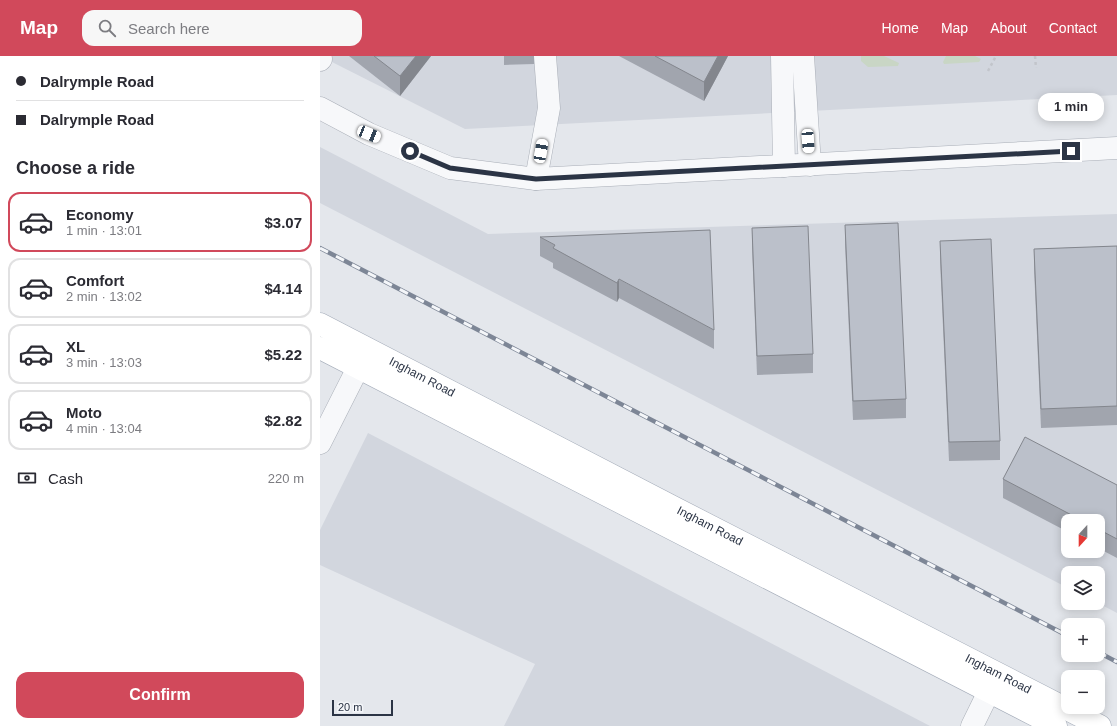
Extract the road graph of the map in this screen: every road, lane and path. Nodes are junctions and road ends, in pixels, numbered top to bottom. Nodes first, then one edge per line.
1 (545, 56) edge
2 (782, 56) edge
3 (803, 56) edge
4 (996, 56) edge
5 (1035, 56) edge
6 (1036, 68) dead end
7 (988, 71) dead end
8 (320, 108) edge
9 (1117, 148) edge
10 (810, 165) junction
11 (784, 166) junction
12 (536, 179) junction
13 (320, 324) edge
14 (320, 348) edge
15 (363, 359) junction
16 (320, 444) edge
17 (994, 683) junction
18 (972, 726) edge
19 (1056, 726) edge
20 (1100, 726) edge

1 - 12 street
2 - 11 street
3 - 10 street
4 - 7 path
5 - 6 path
8 - 12 street
9 - 10 street
10 - 11 street
11 - 12 street
13 - 15 main road, Ingham Road
14 - 15 main road, Ingham Road
15 - 16 street
15 - 17 main road, Ingham Road
17 - 18 street
17 - 19 main road, Ingham Road
17 - 20 main road, Ingham Road

